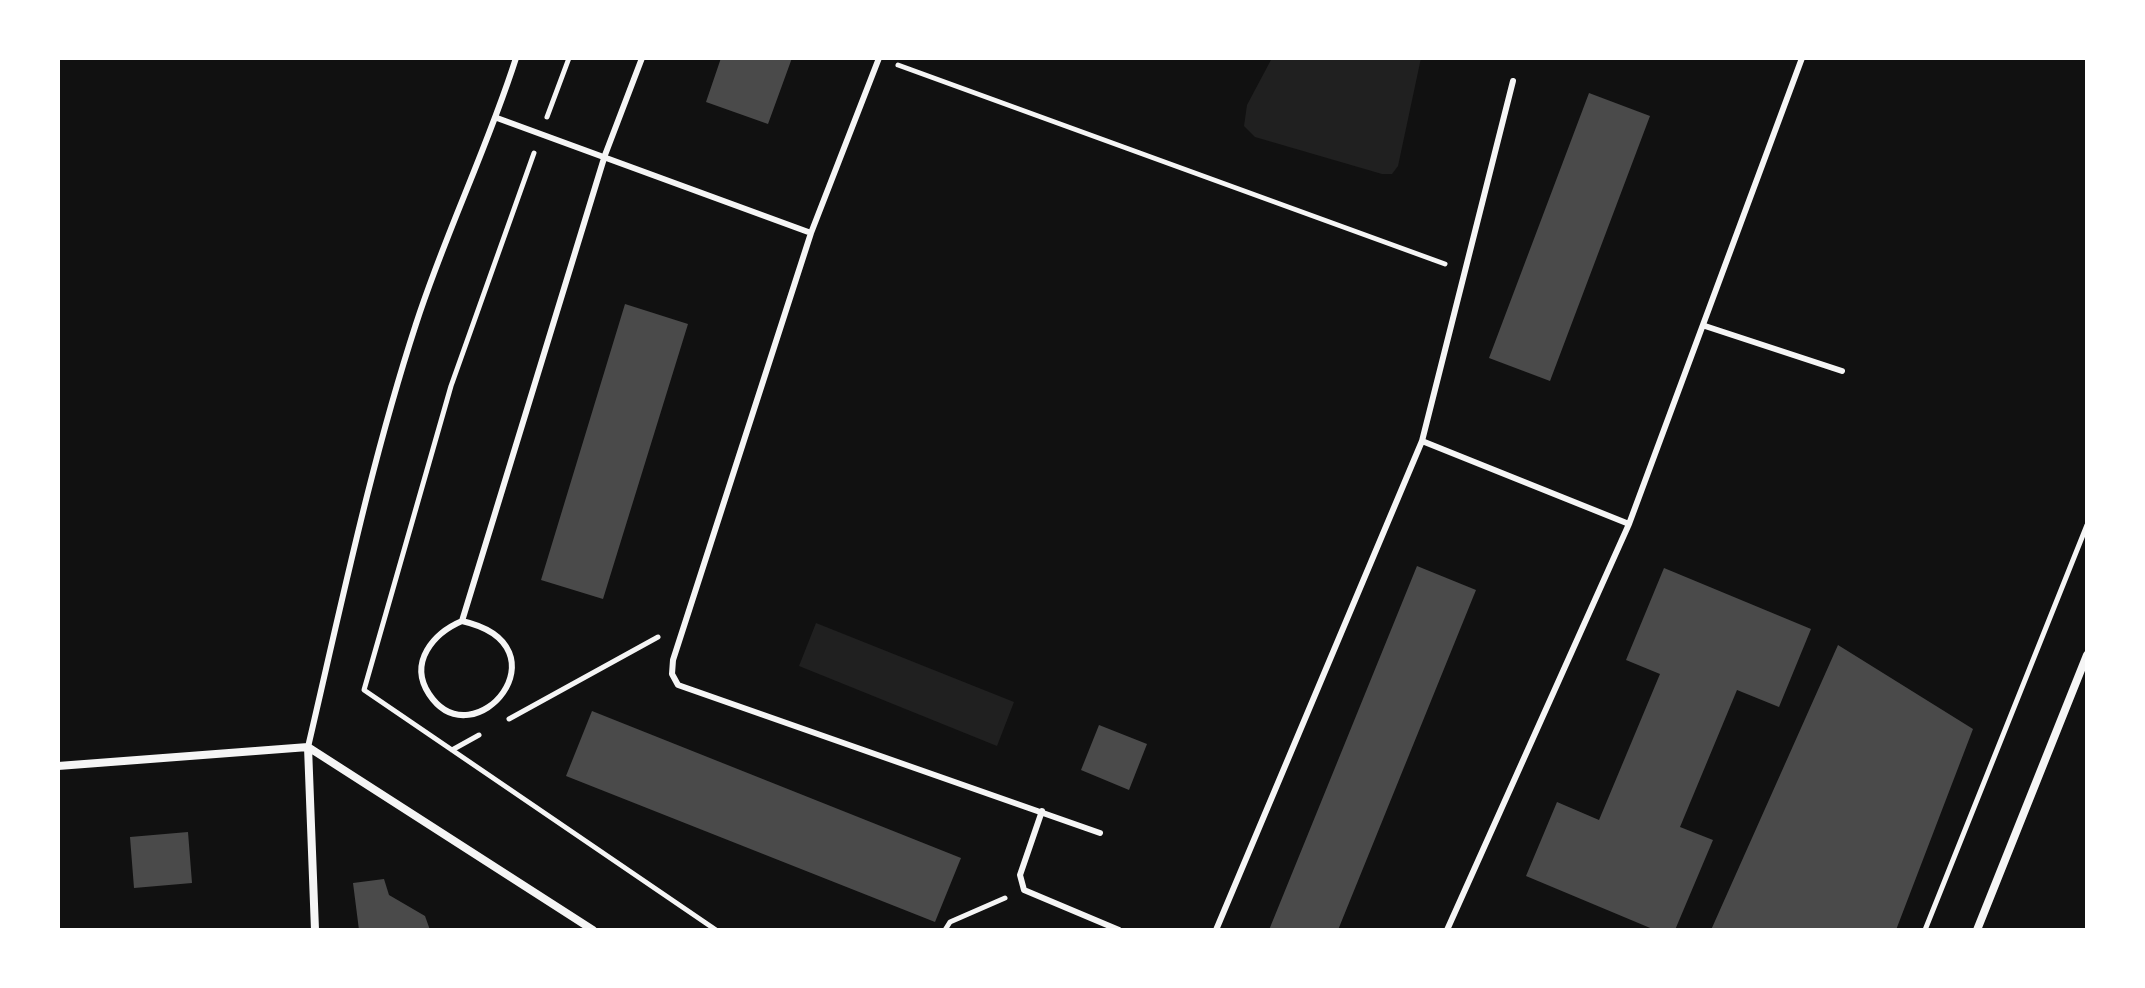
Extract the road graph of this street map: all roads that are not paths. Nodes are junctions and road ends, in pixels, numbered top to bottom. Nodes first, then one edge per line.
1 (516, 58) edge
2 (642, 58) edge
3 (879, 58) edge
4 (1802, 58) edge
5 (1513, 81) dead end
6 (497, 118) junction
7 (605, 155) junction
8 (811, 233) junction
9 (1705, 326) junction
10 (1842, 371) dead end
11 (1422, 441) junction
12 (1629, 524) junction
13 (462, 621) junction
14 (2087, 655) edge
15 (308, 747) junction
16 (58, 766) edge
17 (1042, 811) junction
18 (1100, 833) dead end
19 (315, 930) edge
20 (593, 930) edge
21 (1119, 930) edge
22 (1216, 930) edge
23 (1447, 930) edge
24 (1977, 930) edge

1 - 6 lane
2 - 7 lane
3 - 8 lane
4 - 9 lane
5 - 11 lane
6 - 7 lane
6 - 15 lane
7 - 8 lane
7 - 13 lane
8 - 17 lane
9 - 10 lane
9 - 12 lane
11 - 12 lane
11 - 22 lane
12 - 23 lane
13 - 13 lane
14 - 24 street
15 - 16 street
15 - 19 street
15 - 20 street
17 - 18 lane
17 - 21 lane

